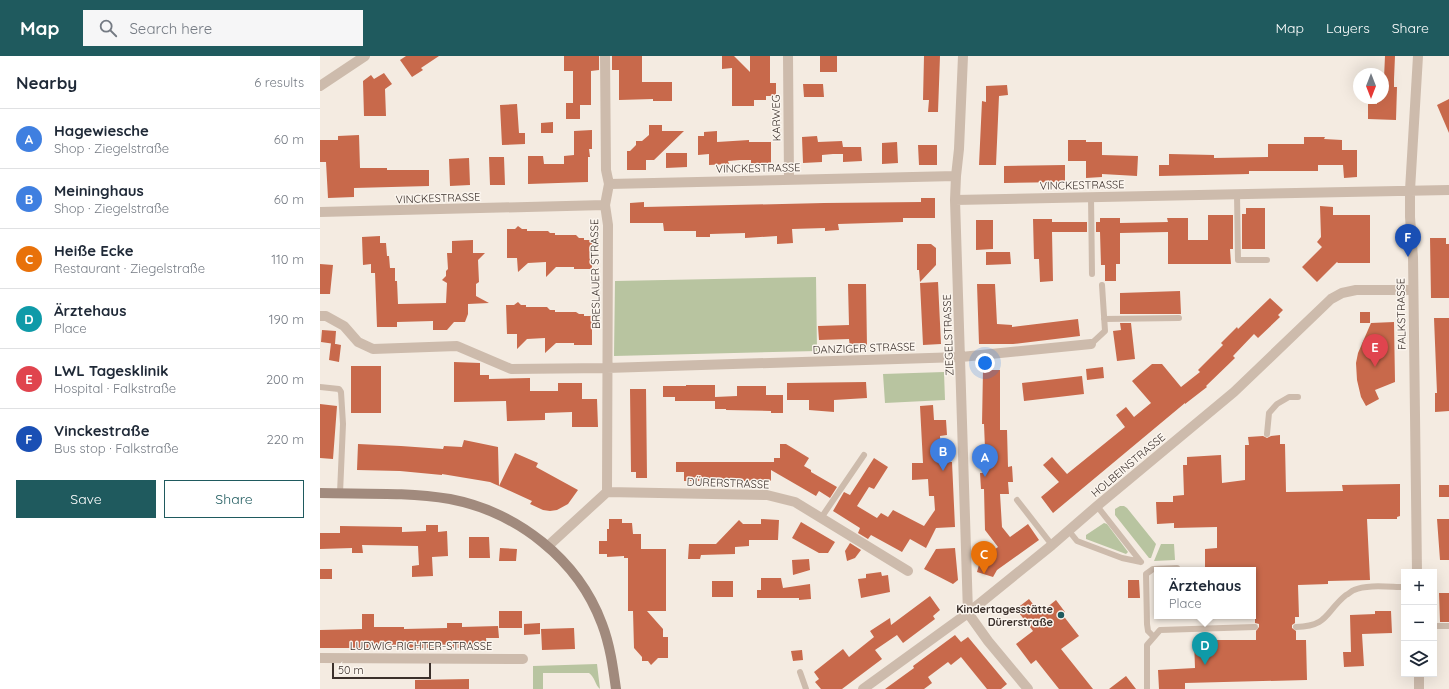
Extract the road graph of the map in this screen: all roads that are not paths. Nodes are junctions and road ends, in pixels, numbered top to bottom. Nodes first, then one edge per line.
1 (365, 56) edge
2 (605, 56) edge
3 (788, 56) edge
4 (963, 56) edge
5 (1418, 56) edge
6 (320, 86) edge
7 (956, 176) junction
8 (789, 179) junction
9 (609, 184) junction
10 (1410, 190) junction
11 (1449, 190) edge
12 (1237, 194) junction
13 (1091, 197) junction
14 (955, 200) junction
15 (605, 205) junction
16 (320, 212) edge
17 (1267, 260) dead end
18 (1092, 274) dead end
19 (1102, 285) dead end
20 (1413, 290) junction
21 (320, 316) edge
22 (1179, 318) dead end
23 (1104, 319) junction
24 (1091, 344) joint
25 (961, 357) junction
26 (607, 368) junction
27 (320, 387) edge
28 (1298, 397) dead end
29 (1267, 434) dead end
30 (864, 455) dead end
31 (607, 492) junction
32 (320, 493) edge
33 (340, 493) junction
34 (1017, 500) dead end
35 (1097, 506) junction
36 (821, 518) junction
37 (1069, 531) junction
38 (1052, 545) junction
39 (548, 546) junction
40 (1154, 569) edge
41 (1417, 569) edge
42 (908, 571) dead end
43 (1401, 587) edge
44 (968, 613) junction
45 (1437, 626) edge
46 (1449, 626) edge
47 (1255, 627) dead end
48 (1296, 627) dead end
49 (1154, 637) junction
50 (320, 658) edge
51 (523, 658) dead end
52 (800, 672) dead end
53 (1419, 677) edge
54 (616, 689) edge
55 (806, 689) edge
56 (863, 689) edge
57 (1028, 689) edge
58 (1148, 689) edge
59 (1419, 689) edge

1 - 6 street
2 - 9 street, BRESLAUER STRASSE
3 - 8 street, KARWEG
4 - 7 street, ZIEGELSTRASSE
5 - 10 street, FALKSTRASSE
7 - 8 street, VINCKESTRASSE
7 - 14 street, ZIEGELSTRASSE
8 - 9 street, VINCKESTRASSE
9 - 15 street, BRESLAUER STRASSE
10 - 11 street, VINCKESTRASSE
10 - 12 street, VINCKESTRASSE
10 - 20 street, FALKSTRASSE
12 - 13 street, VINCKESTRASSE
12 - 17 lane
13 - 14 street, VINCKESTRASSE
13 - 18 lane
14 - 25 street, ZIEGELSTRASSE
15 - 16 street, VINCKESTRASSE
15 - 26 street, BRESLAUER STRASSE
19 - 23 lane, DANZIGER STRASSE
20 - 35 street, HOLBEINSTRASSE
20 - 41 street, FALKSTRASSE
21 - 26 street, DANZIGER STRASSE
22 - 23 lane
23 - 24 lane, DANZIGER STRASSE
24 - 25 street, DANZIGER STRASSE
25 - 26 street, DANZIGER STRASSE
25 - 44 street, ZIEGELSTRASSE
26 - 31 street, BRESLAUER STRASSE
27 - 33 lane
28 - 29 lane
30 - 36 lane
31 - 36 street, DÜRERSTRASSE
31 - 39 street
32 - 33 main road
33 - 39 main road
34 - 38 lane
35 - 37 street, HOLBEINSTRASSE
35 - 37 lane
36 - 42 street, DÜRERSTRASSE
37 - 38 street, HOLBEINSTRASSE
38 - 44 street, HOLBEINSTRASSE
39 - 54 main road
40 - 49 lane
43 - 48 lane
44 - 56 street, HOLBEINSTRASSE
44 - 57 street
45 - 46 lane
47 - 49 lane
49 - 58 lane
50 - 51 street, LUDWIG-RICHTER-STRASSE
52 - 55 lane
53 - 59 street

